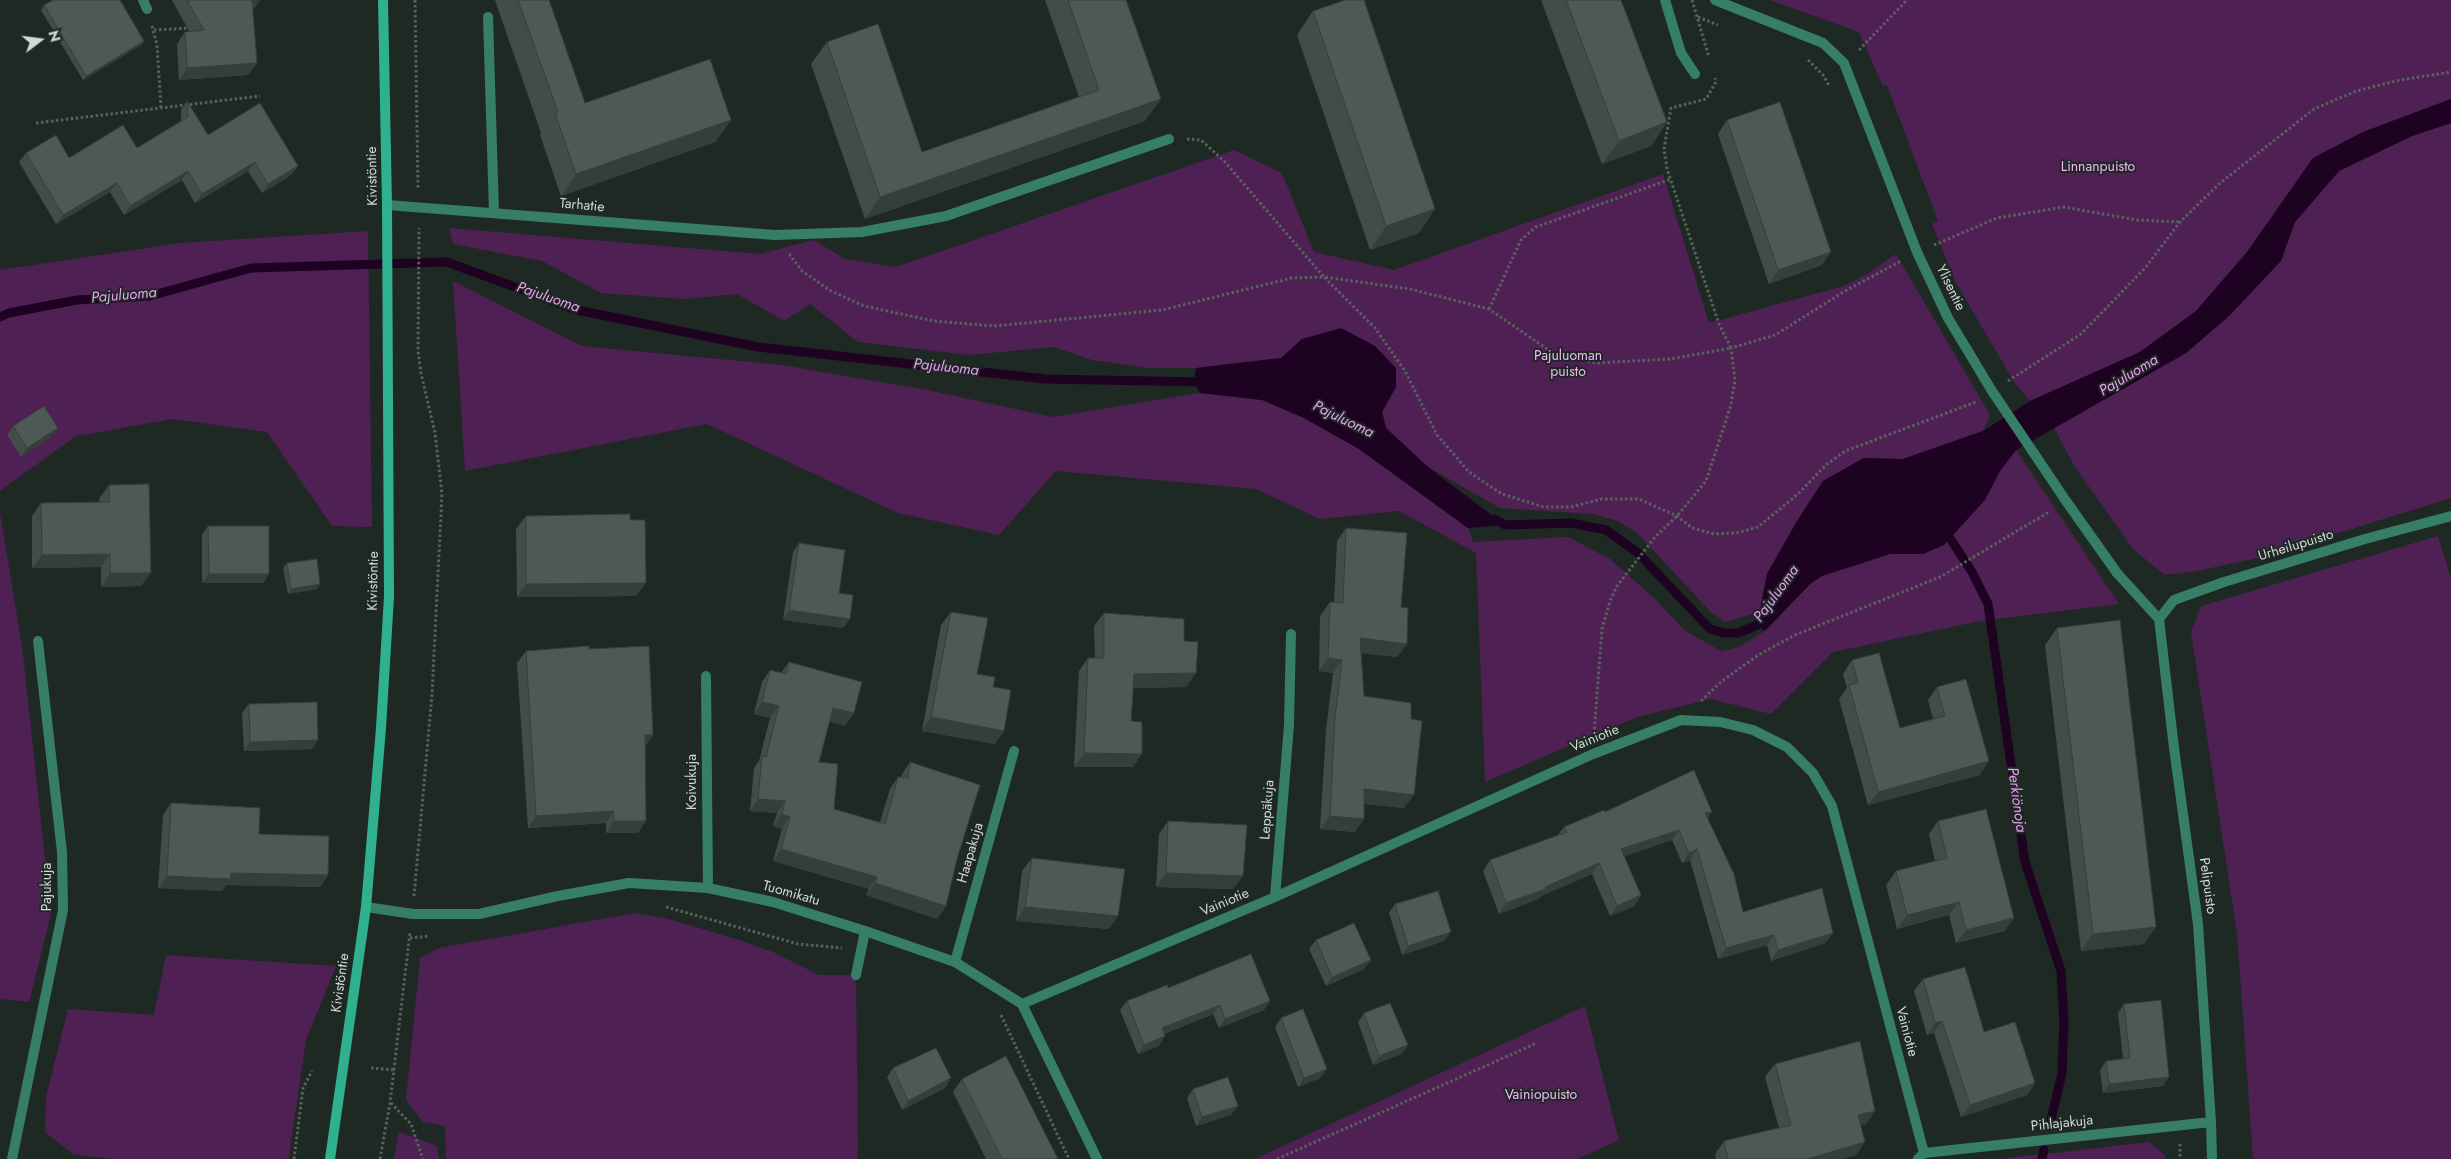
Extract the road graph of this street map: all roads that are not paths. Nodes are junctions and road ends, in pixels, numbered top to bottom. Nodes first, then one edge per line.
1 (383, 0) edge
2 (1665, 0) edge
3 (1715, 0) edge
4 (488, 17) dead end
5 (1695, 74) dead end
6 (1169, 138) road end
7 (387, 205) junction
8 (494, 213) junction
9 (2451, 516) edge
10 (2159, 619) junction
11 (1291, 634) dead end
12 (38, 641) dead end
13 (706, 676) dead end
14 (1014, 751) dead end
15 (708, 888) junction
16 (1275, 897) junction
17 (366, 907) junction
18 (865, 931) junction
19 (955, 962) junction
20 (856, 975) dead end
21 (1022, 1004) junction
22 (2212, 1122) junction
23 (1921, 1156) edge
24 (12, 1159) edge
25 (330, 1159) edge
26 (1097, 1159) edge
27 (2212, 1159) edge

1 - 7 main road, Kivistöntie
2 - 5 street
3 - 10 street, Ylisentie
4 - 8 street
6 - 8 street, Tarhatie
7 - 8 street, Tarhatie
7 - 17 main road, Kivistöntie
9 - 10 street, Urheilupuisto
10 - 22 street, Pelipuisto
11 - 16 street, Leppäkuja
12 - 24 street, Pajukuja
13 - 15 street, Koivukuja
14 - 19 street, Haapakuja
15 - 17 street, Tuomikatu
15 - 18 street, Tuomikatu
16 - 21 street, Vainiotie
16 - 23 street, Vainiotie
17 - 25 main road, Kivistöntie
18 - 19 street, Tuomikatu
18 - 20 street
19 - 21 street, Tuomikatu
21 - 26 street
22 - 23 street, Pihlajakuja
22 - 27 street, Pelipuisto

